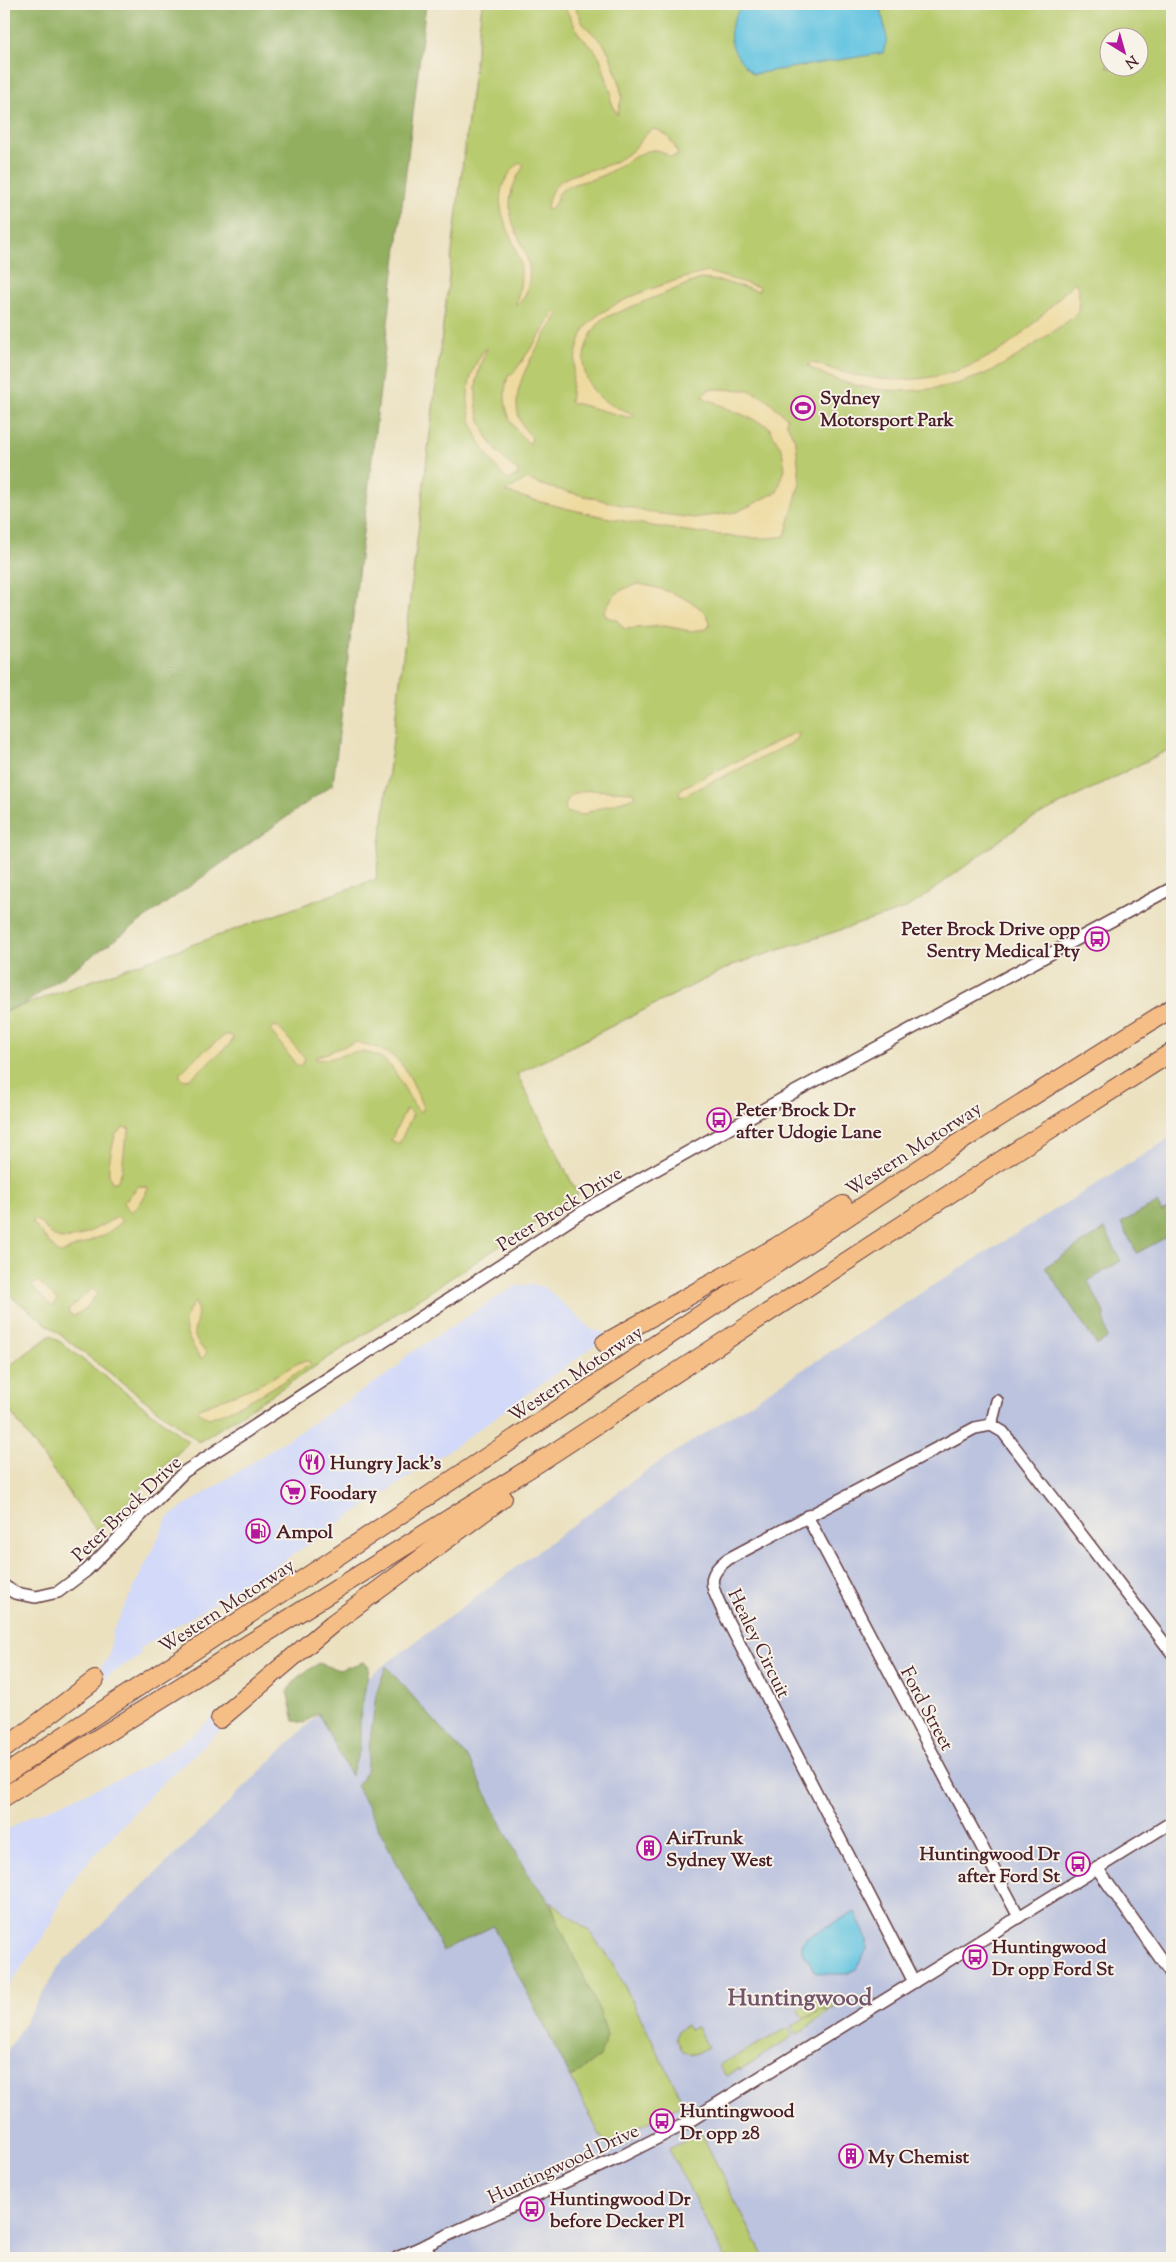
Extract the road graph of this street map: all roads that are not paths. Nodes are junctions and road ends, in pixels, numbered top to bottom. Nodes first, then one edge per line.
1 (1172, 888) edge
2 (1172, 1008) edge
3 (1172, 1052) edge
4 (952, 1147) junction
5 (605, 1342) dead end
6 (997, 1402) dead end
7 (991, 1425) junction
8 (538, 1463) junction
9 (807, 1516) junction
10 (4, 1586) edge
11 (1172, 1653) edge
12 (96, 1680) dead end
13 (220, 1719) dead end
14 (4, 1749) edge
15 (59, 1762) junction
16 (4, 1775) edge
17 (4, 1798) edge
18 (4, 1808) edge
19 (1172, 1822) edge
20 (1097, 1868) junction
21 (1019, 1917) junction
22 (1172, 1975) edge
23 (914, 1982) junction
24 (426, 2245) junction
25 (397, 2258) edge
26 (431, 2258) edge

1 - 10 street, Peter Brock Drive
2 - 4 highway, Western Motorway
3 - 8 highway
4 - 5 highway
4 - 16 highway, Western Motorway
6 - 7 street
7 - 9 street, Healey Circuit
7 - 11 street
8 - 13 highway
8 - 15 highway
9 - 21 street, Ford Street
9 - 23 street, Healey Circuit
12 - 14 highway
15 - 17 highway
15 - 18 highway
19 - 20 street, Huntingwood Drive
20 - 21 street, Huntingwood Drive
20 - 22 street
21 - 23 street, Huntingwood Drive
23 - 24 street, Huntingwood Drive
24 - 25 street, Huntingwood Drive
24 - 26 street

